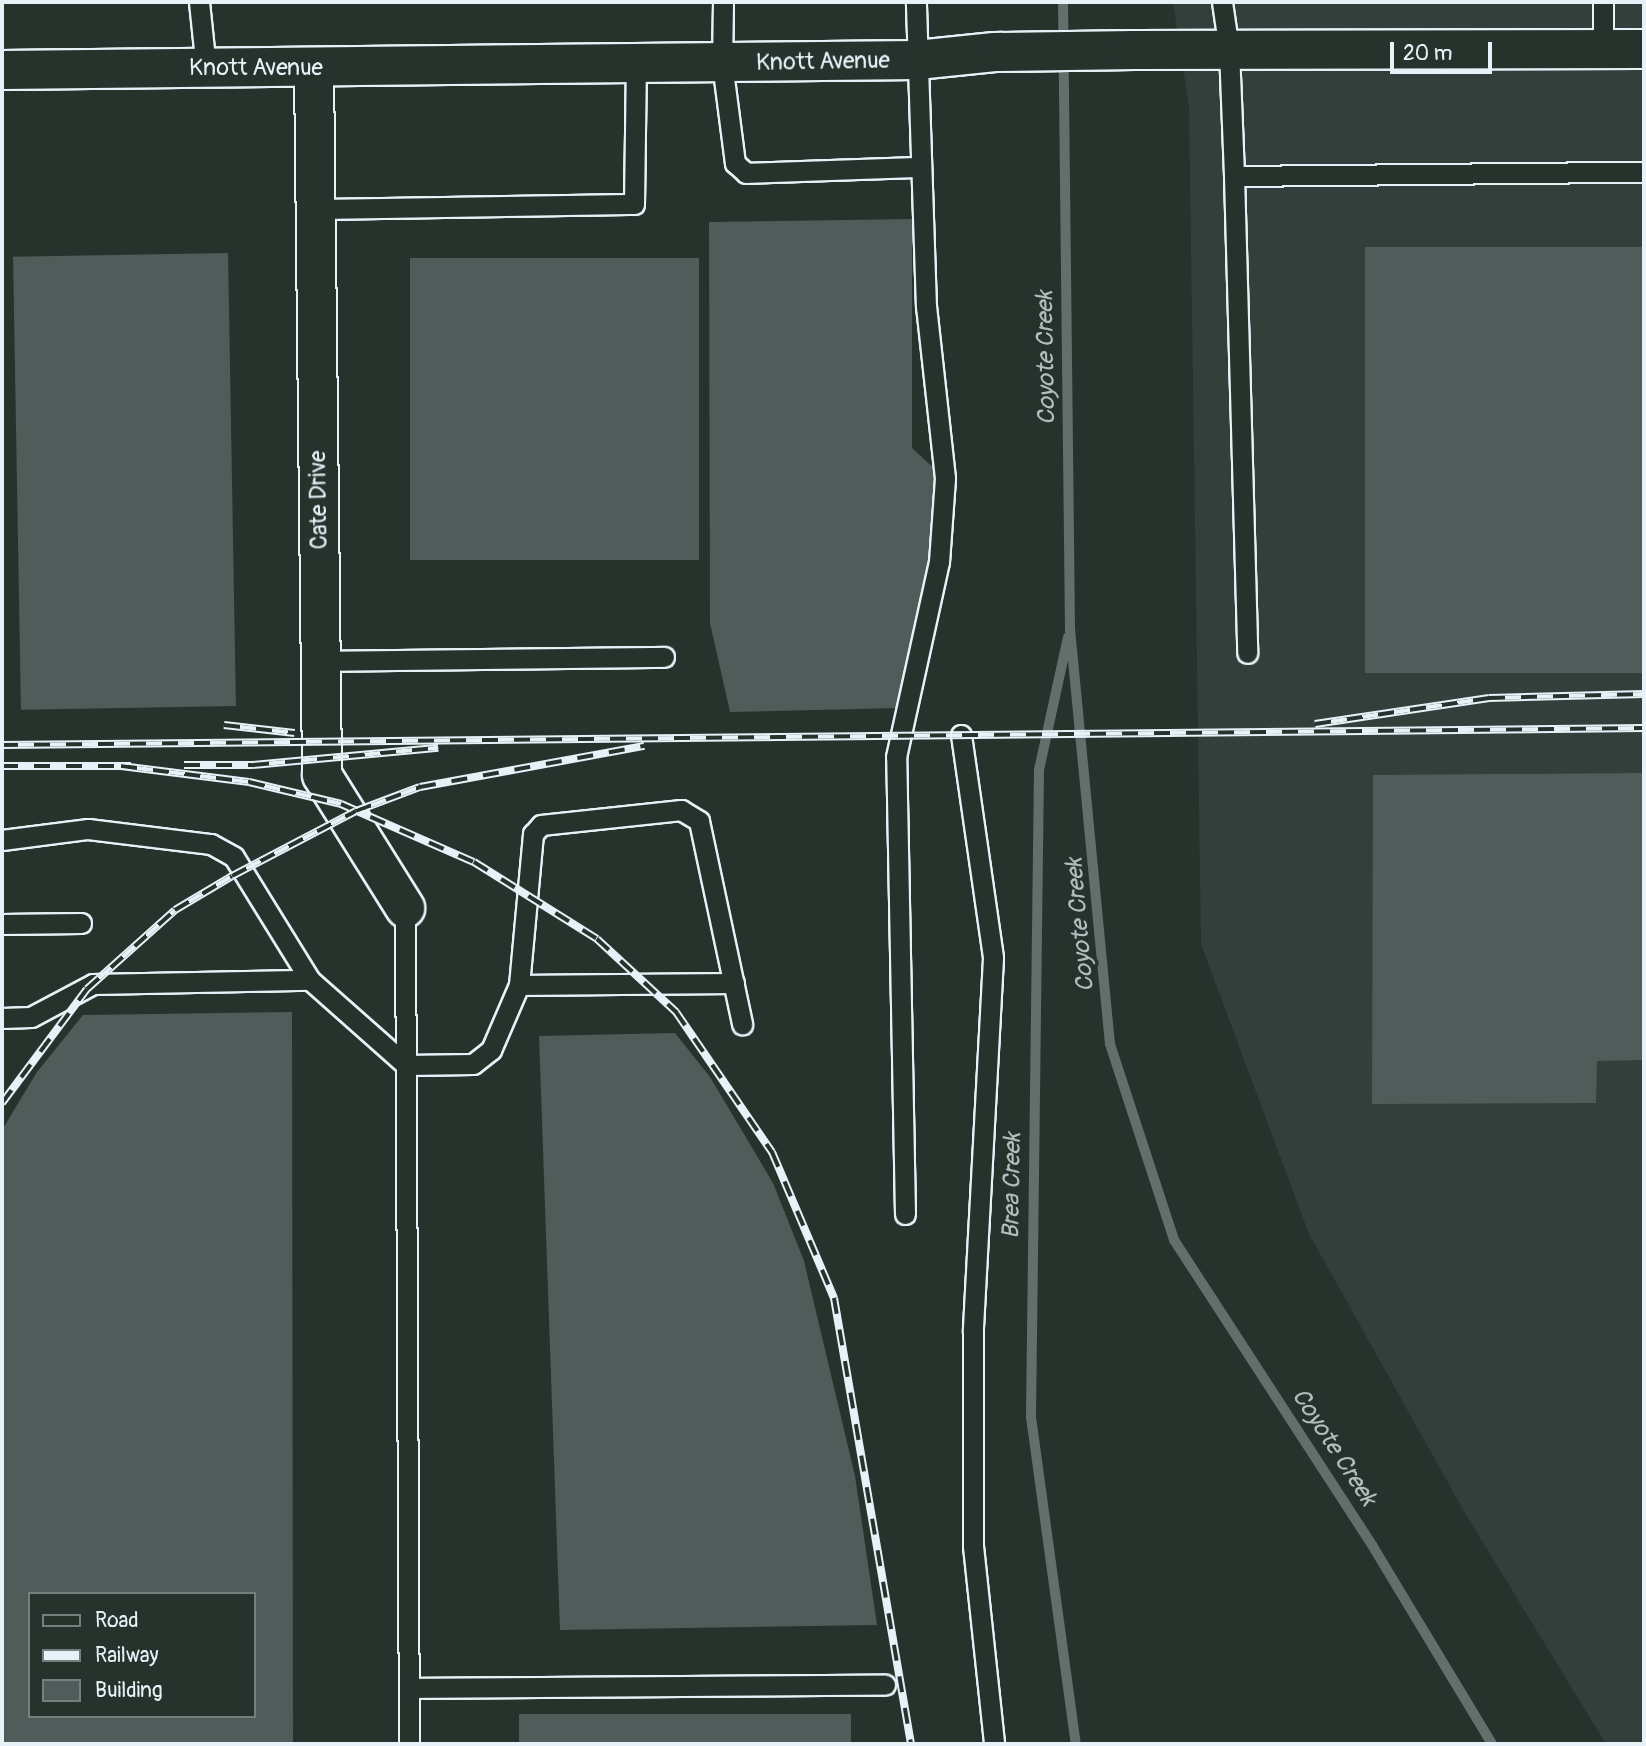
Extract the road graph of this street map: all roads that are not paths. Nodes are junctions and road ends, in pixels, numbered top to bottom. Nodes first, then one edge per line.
1 (199, 2) edge
2 (723, 2) edge
3 (916, 2) edge
4 (1222, 2) edge
5 (1603, 2) edge
6 (1603, 49) junction
7 (1644, 49) edge
8 (1229, 50) junction
9 (917, 60) junction
10 (722, 63) junction
11 (636, 65) junction
12 (314, 68) junction
13 (206, 69) junction
14 (2, 70) edge
15 (921, 167) junction
16 (1644, 172) edge
17 (1234, 176) junction
18 (315, 209) junction
19 (1247, 653) dead end
20 (664, 657) dead end
21 (321, 661) junction
22 (961, 735) dead end
23 (2, 840) edge
24 (405, 908) joint
25 (81, 923) dead end
26 (2, 924) edge
27 (310, 980) junction
28 (734, 983) junction
29 (519, 985) junction
30 (2, 1018) edge
31 (742, 1024) dead end
32 (406, 1065) junction
33 (905, 1214) dead end
34 (884, 1685) dead end
35 (409, 1688) junction
36 (409, 1744) edge
37 (994, 1744) edge

1 - 13 lane
2 - 10 lane
3 - 9 lane
4 - 8 lane
5 - 6 lane
6 - 7 street, Knott Avenue
6 - 8 street, Knott Avenue
8 - 9 street, Knott Avenue
8 - 17 lane
9 - 10 street, Knott Avenue
9 - 15 lane
10 - 11 street, Knott Avenue
10 - 15 lane
11 - 12 street, Knott Avenue
11 - 18 lane
12 - 13 street, Knott Avenue
12 - 18 street, Cate Drive
13 - 14 street, Knott Avenue
15 - 33 lane
16 - 17 lane
17 - 19 lane
18 - 21 street, Cate Drive
20 - 21 lane
21 - 24 street, Cate Drive
22 - 37 lane
23 - 27 lane
24 - 32 lane
25 - 26 lane
27 - 30 lane
27 - 32 lane
28 - 29 lane
28 - 29 lane
28 - 31 lane
29 - 32 lane
32 - 35 lane
34 - 35 lane
35 - 36 lane

